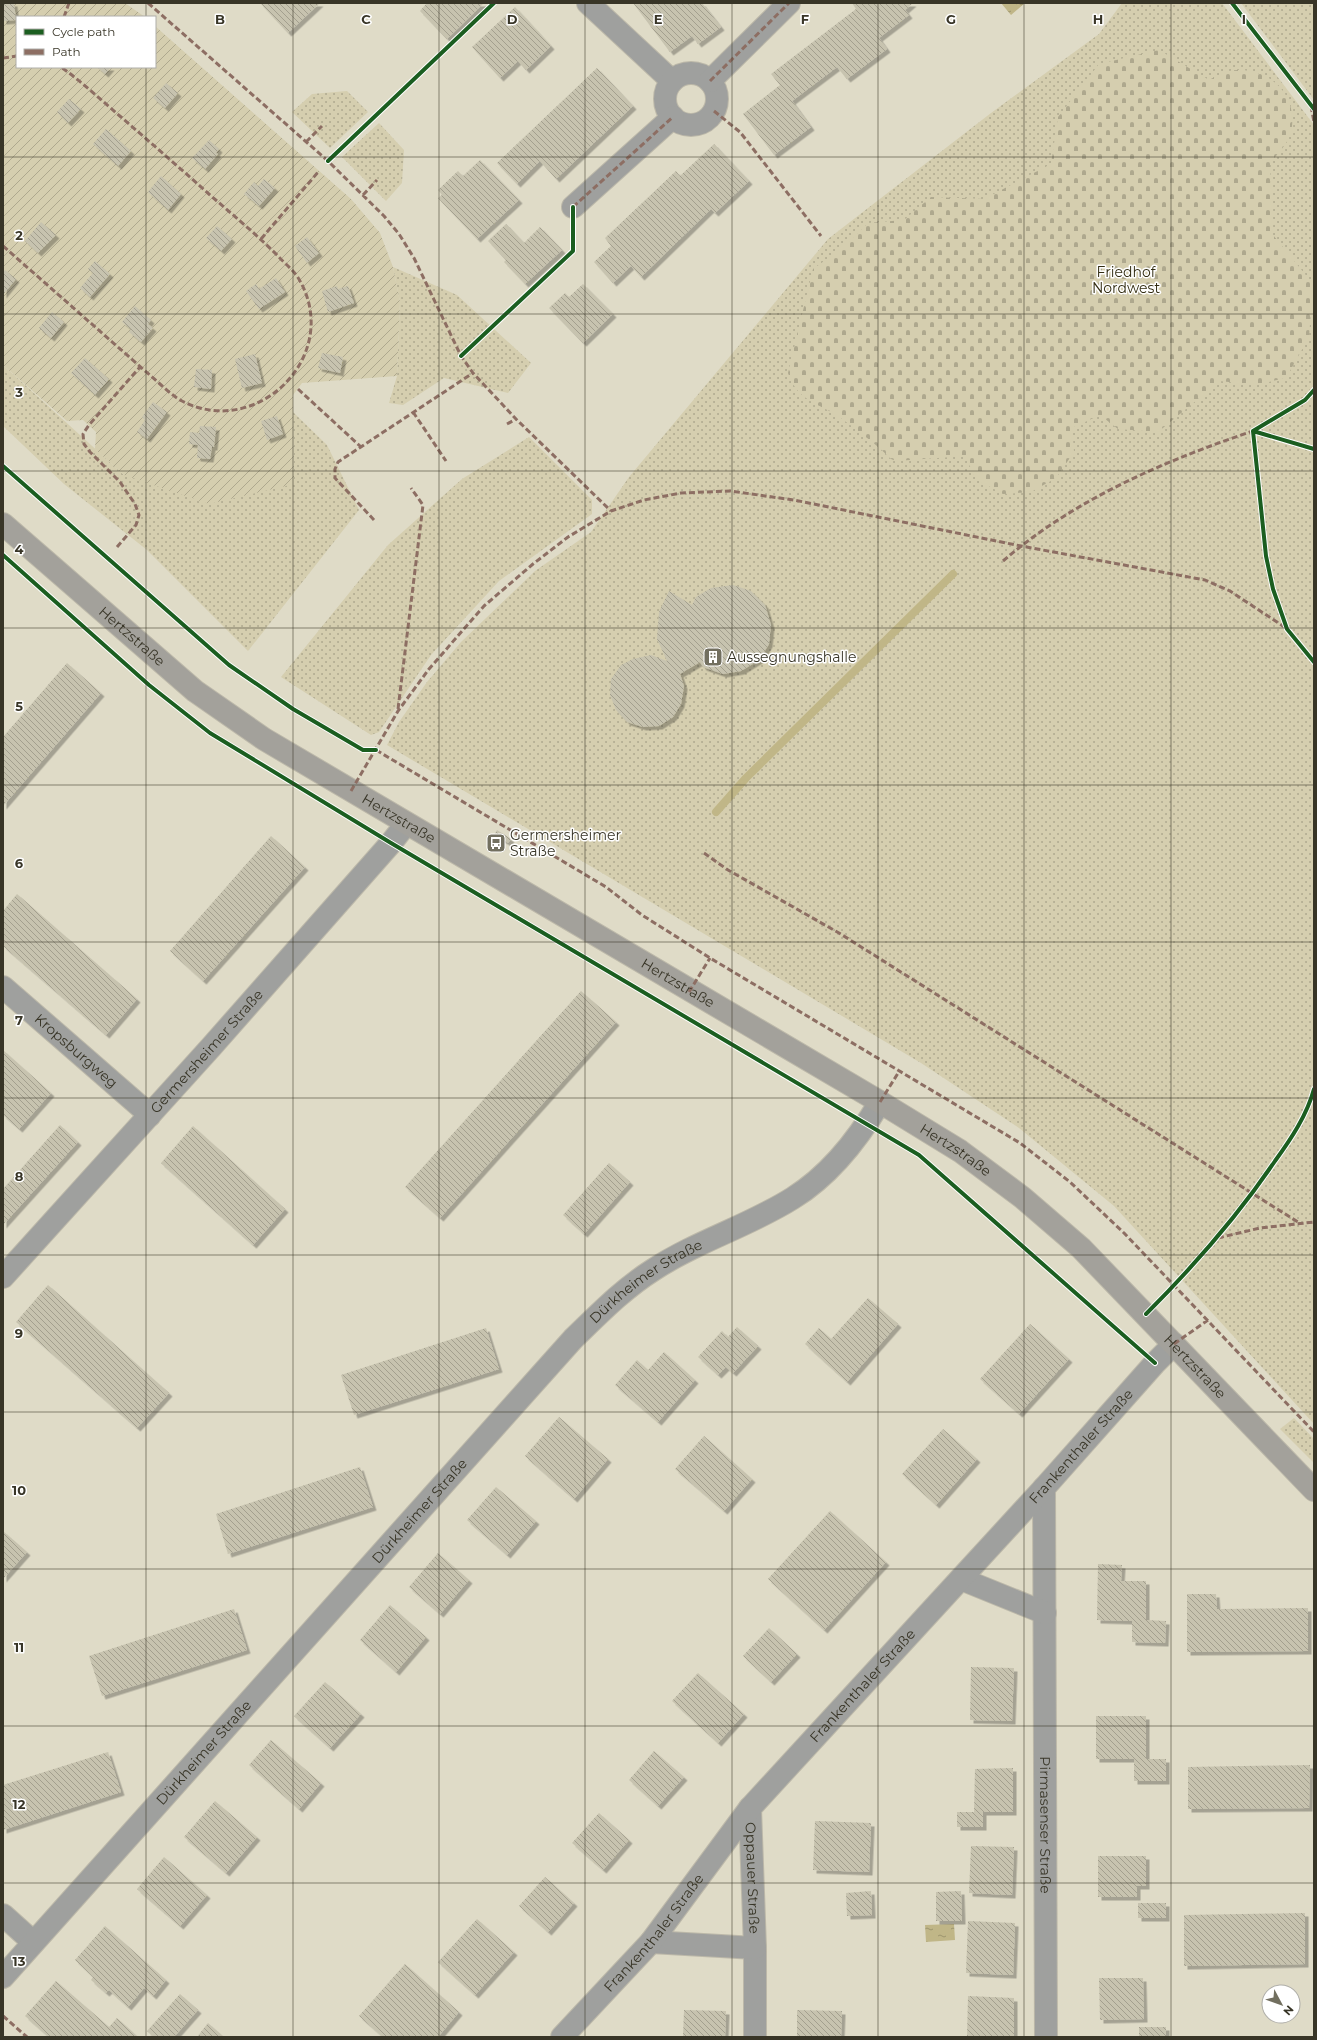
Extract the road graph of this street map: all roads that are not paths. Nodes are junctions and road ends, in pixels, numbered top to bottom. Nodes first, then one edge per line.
1 (588, 3) edge
2 (789, 3) edge
3 (672, 81) junction
4 (710, 81) junction
5 (673, 117) junction
6 (573, 206) dead end
7 (3, 524) edge
8 (406, 824) junction
9 (3, 987) edge
10 (880, 1102) junction
11 (150, 1115) junction
12 (3, 1277) edge
13 (1174, 1344) junction
14 (1044, 1488) junction
15 (1314, 1490) edge
16 (961, 1579) junction
17 (1045, 1613) junction
18 (750, 1808) junction
19 (3, 1915) edge
20 (34, 1942) junction
21 (652, 1942) junction
22 (755, 1948) junction
23 (3, 1977) edge
24 (562, 2037) edge
25 (755, 2037) edge
26 (1046, 2037) edge

1 - 3 street
2 - 4 street
3 - 4 street
3 - 5 street
4 - 5 street
5 - 6 street
7 - 8 main road, Hertzstraße
8 - 10 main road, Hertzstraße
8 - 11 street, Germersheimer Straße
9 - 11 street, Kropsburgweg
10 - 13 main road, Hertzstraße
10 - 20 street, Dürkheimer Straße
11 - 12 street, Germersheimer Straße
13 - 14 street, Frankenthaler Straße
13 - 15 main road, Hertzstraße
14 - 16 street, Frankenthaler Straße
14 - 17 street, Pirmasenser Straße
16 - 17 street
16 - 18 street, Frankenthaler Straße
17 - 26 street, Pirmasenser Straße
18 - 21 street, Frankenthaler Straße
18 - 22 street, Oppauer Straße
19 - 20 street
20 - 23 street, Dürkheimer Straße
21 - 22 street, Oppauer Straße
21 - 24 street, Frankenthaler Straße
22 - 25 street, Oppauer Straße

